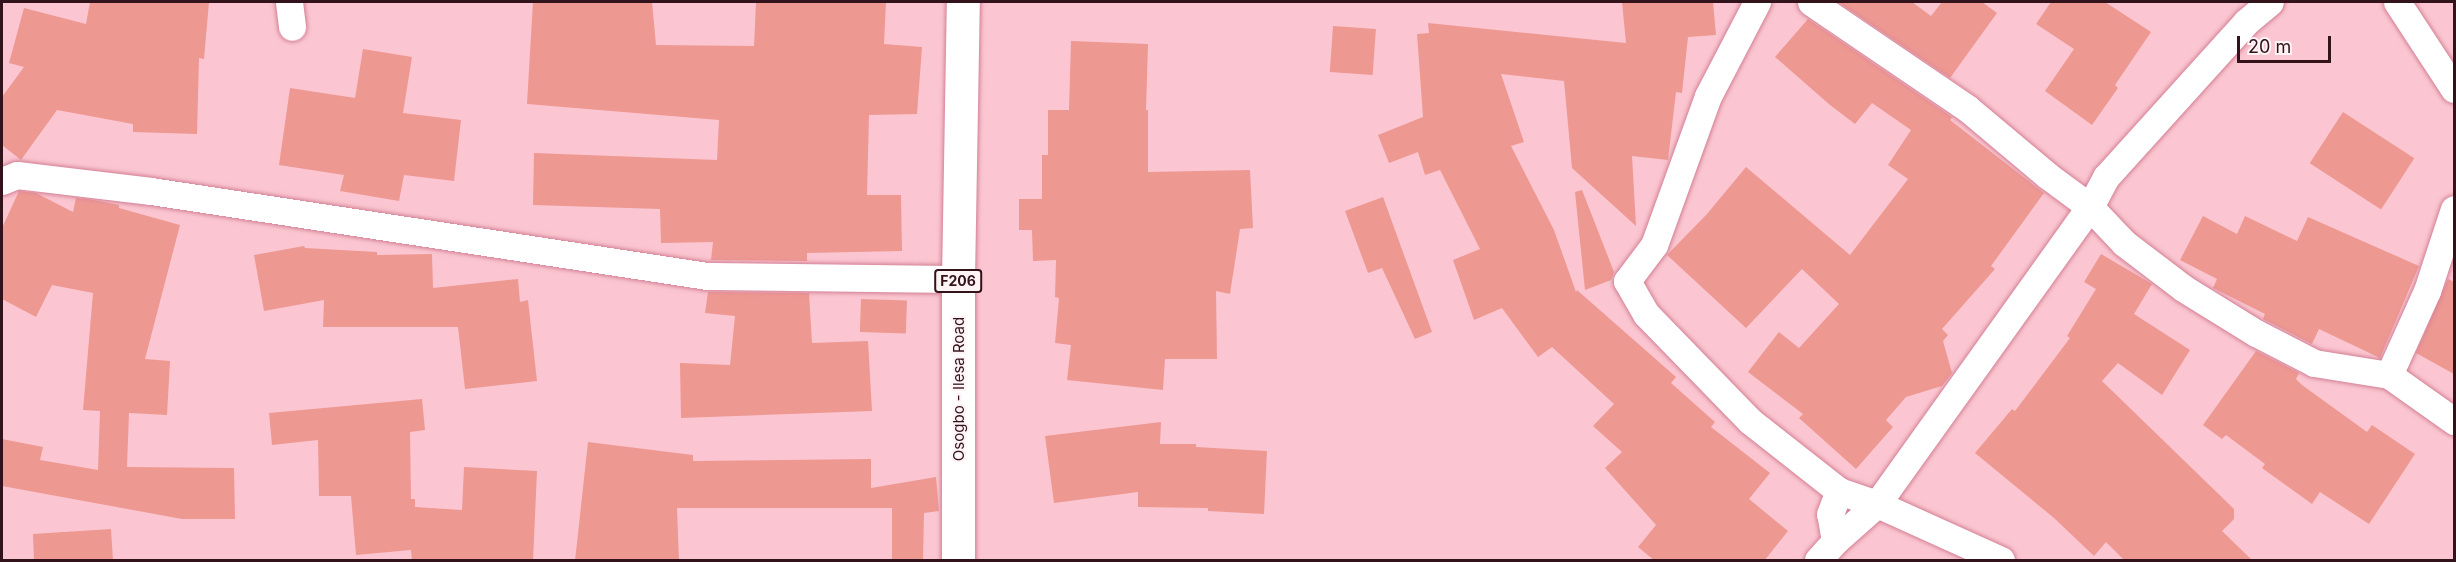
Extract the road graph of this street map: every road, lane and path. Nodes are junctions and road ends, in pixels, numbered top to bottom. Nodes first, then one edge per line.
1 (963, 2) edge
2 (1757, 2) edge
3 (1811, 2) edge
4 (2270, 2) edge
5 (2397, 2) edge
6 (2454, 88) edge
7 (2, 181) edge
8 (2090, 207) junction
9 (2454, 209) edge
10 (958, 279) junction
11 (2389, 375) junction
12 (2454, 421) edge
13 (1839, 491) junction
14 (1877, 504) junction
15 (1826, 551) edge
16 (1999, 560) edge
17 (958, 561) edge

1 - 10 main road, Osogbo - Ilesa Road / F206
2 - 13 street
3 - 8 street
4 - 8 street
5 - 6 street
7 - 10 street
8 - 11 street
8 - 14 street
9 - 11 street
10 - 17 main road, Osogbo - Ilesa Road / F206
11 - 12 street
13 - 14 street
13 - 15 street
14 - 15 street
14 - 16 street

